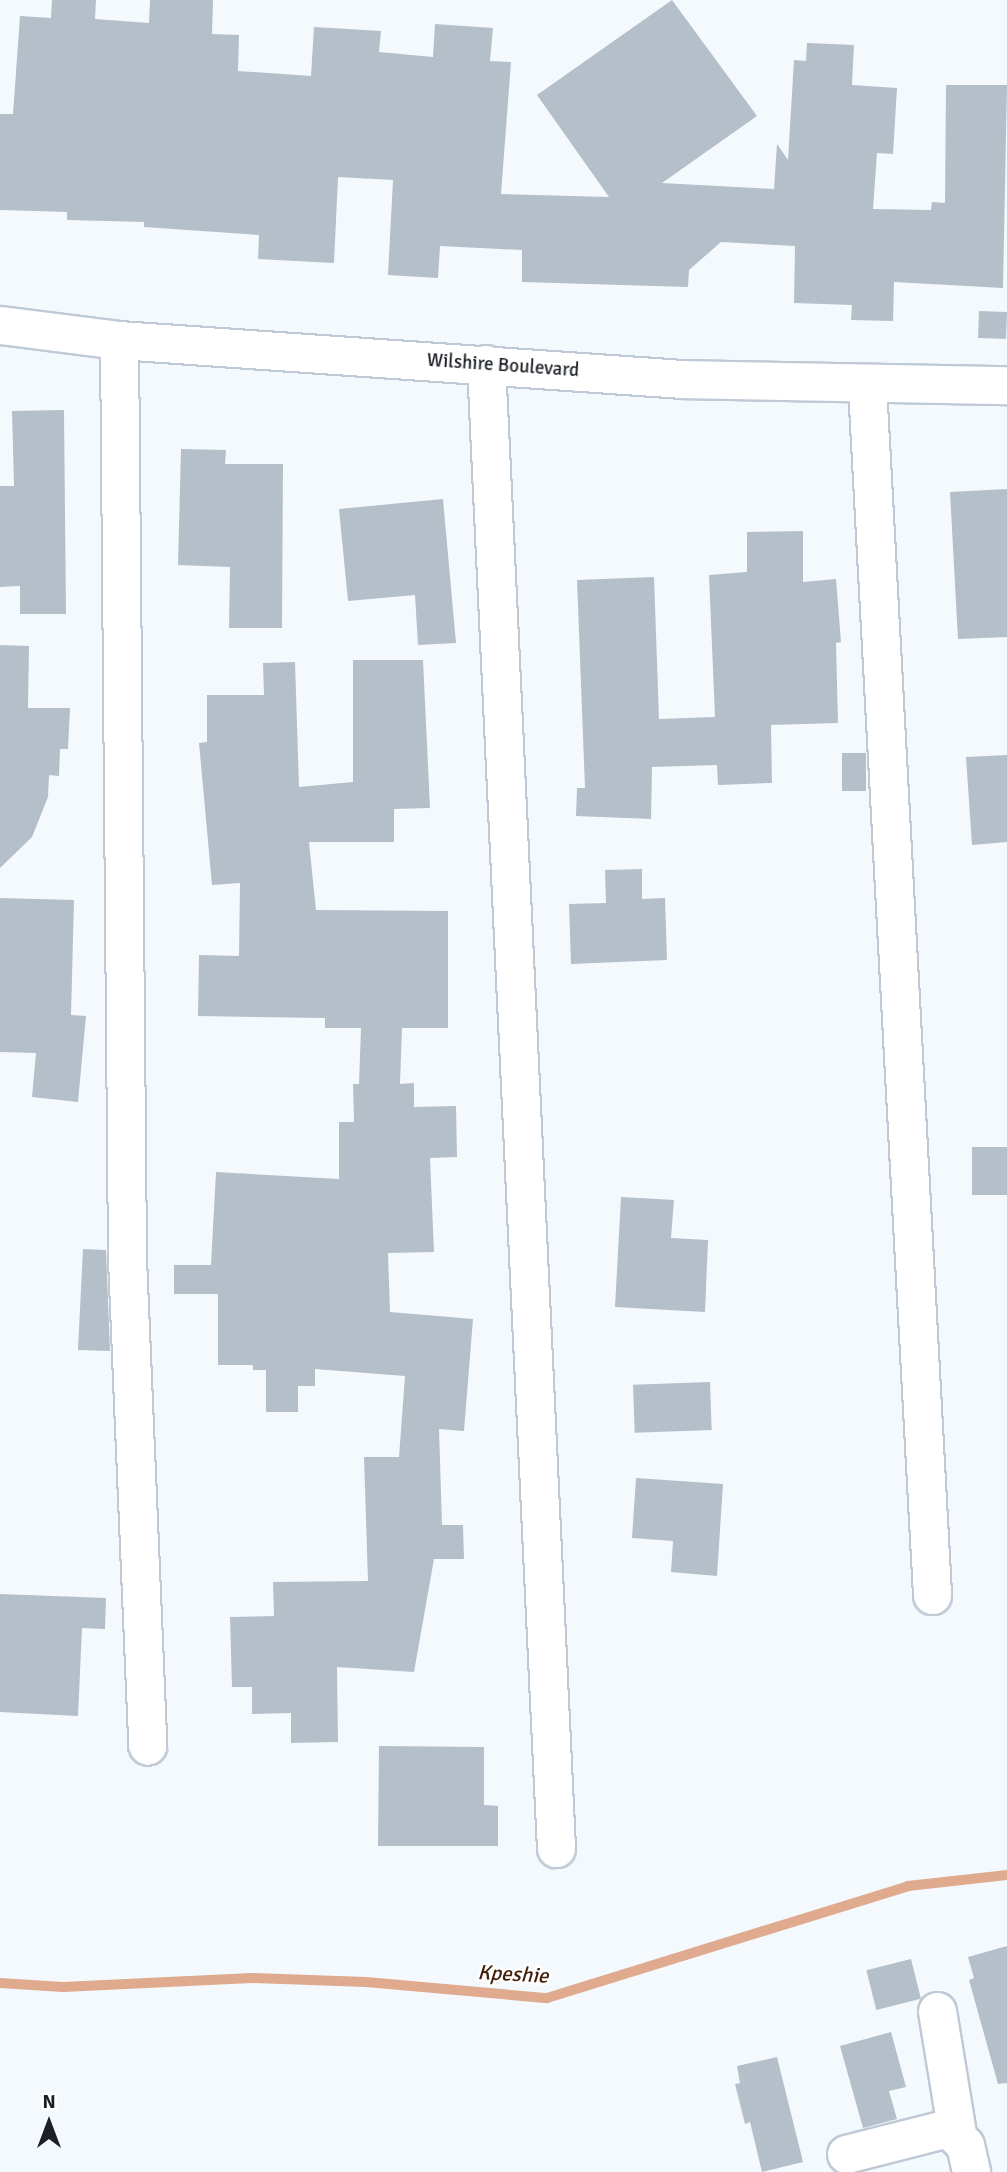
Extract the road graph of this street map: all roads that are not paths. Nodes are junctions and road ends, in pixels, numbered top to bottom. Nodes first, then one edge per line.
1 (0, 325) edge
2 (119, 340) junction
3 (486, 364) junction
4 (1007, 385) edge
5 (867, 386) junction
6 (932, 1595) dead end
7 (147, 1746) dead end
8 (556, 1848) dead end
9 (937, 2011) dead end
10 (957, 2133) junction
11 (846, 2154) dead end
12 (971, 2172) edge

1 - 2 street, Wilshire Boulevard
2 - 3 street, Wilshire Boulevard
2 - 7 street
3 - 5 street, Wilshire Boulevard
3 - 8 street
4 - 5 street, Wilshire Boulevard
5 - 6 street
9 - 10 street
10 - 11 street
10 - 12 street

